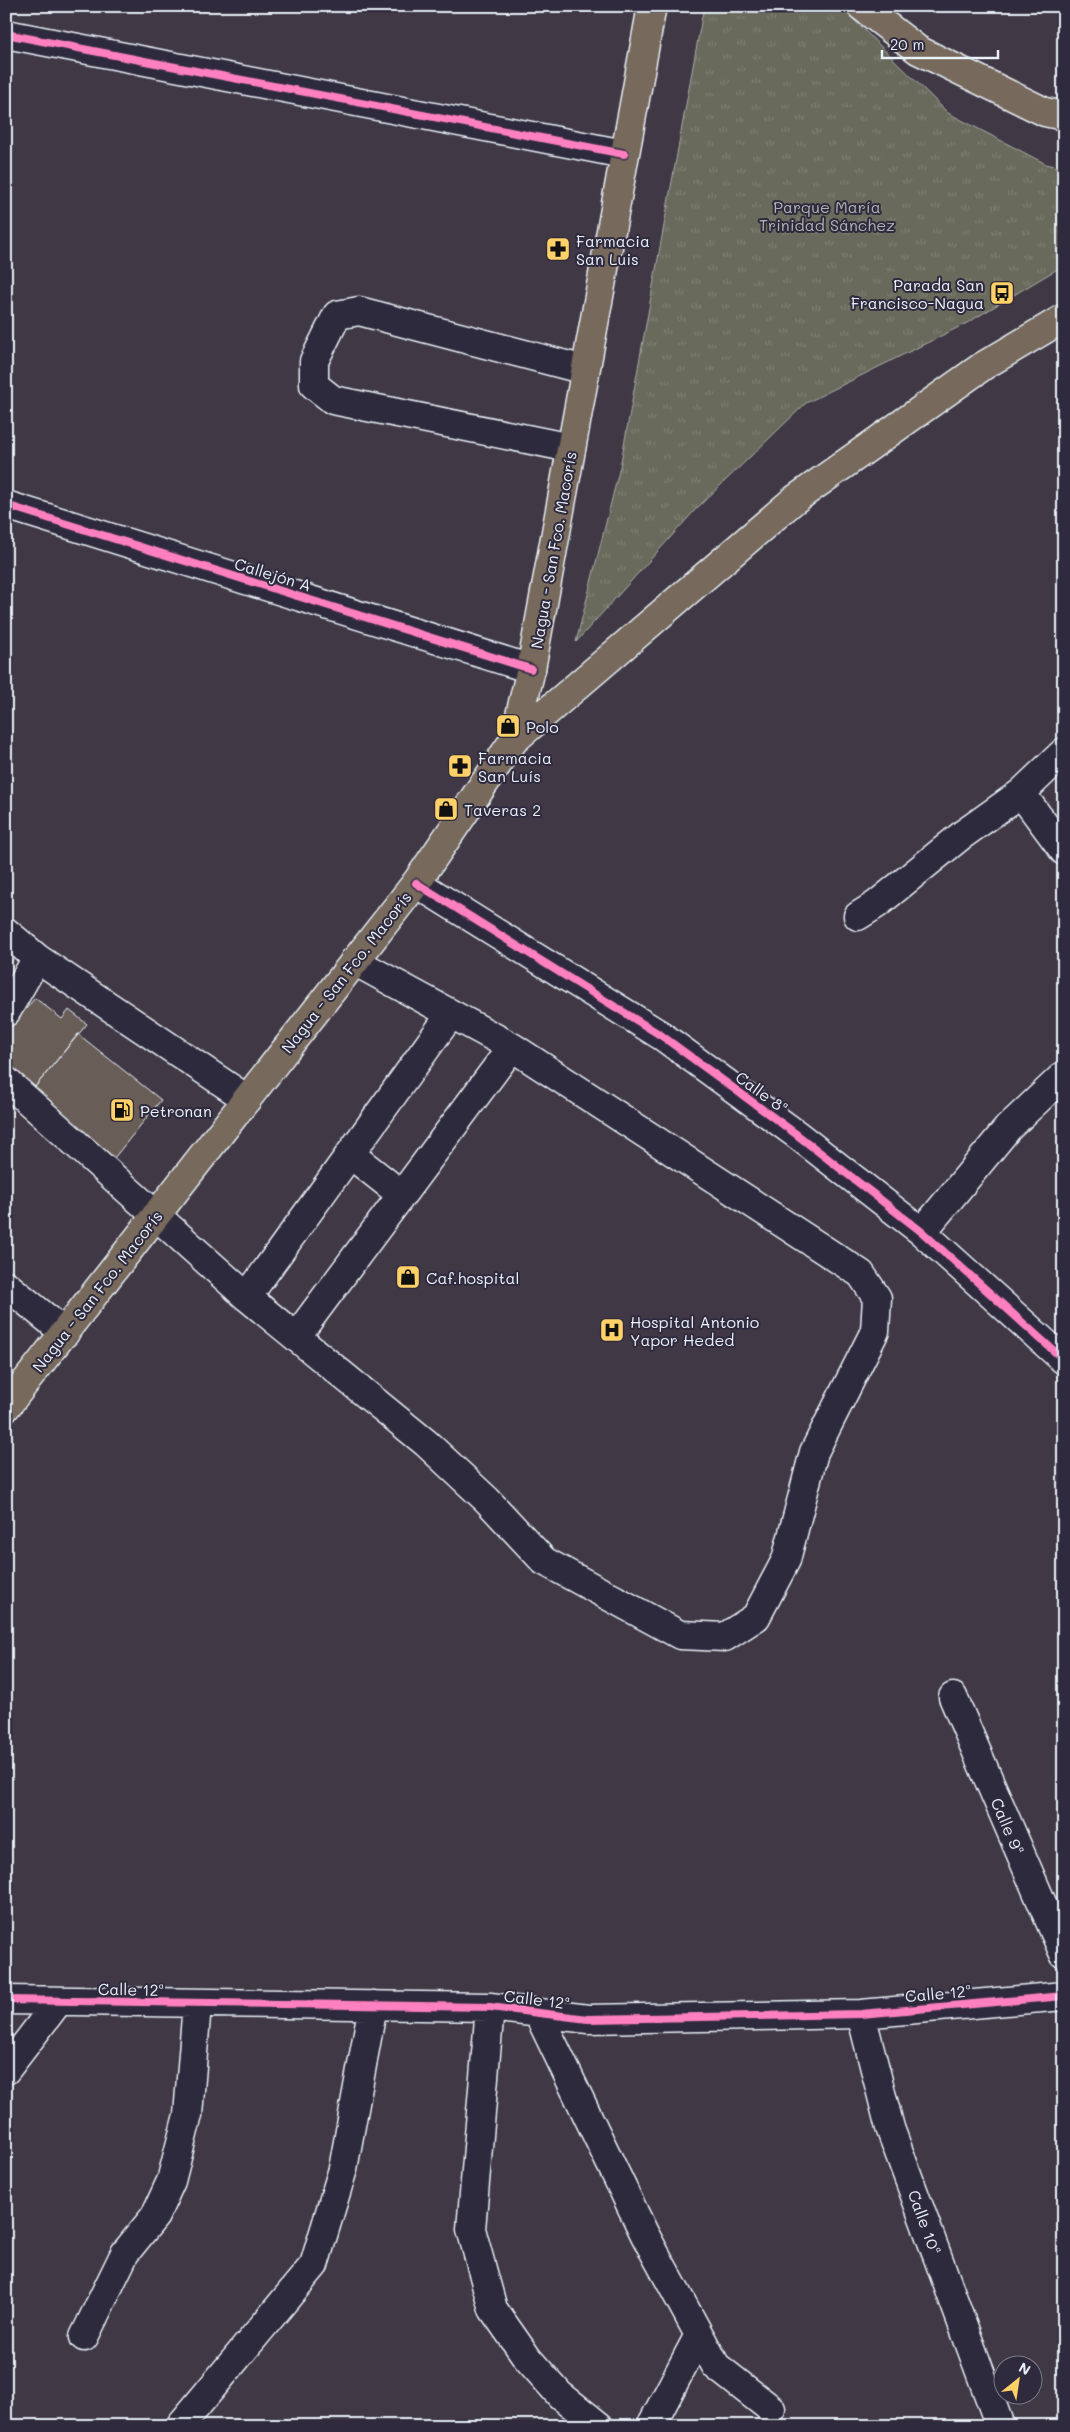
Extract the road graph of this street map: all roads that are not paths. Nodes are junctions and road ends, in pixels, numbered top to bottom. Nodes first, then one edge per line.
1 (652, 6) edge
2 (861, 6) edge
3 (6, 34) edge
4 (1064, 116) edge
5 (624, 154) junction
6 (1064, 318) edge
7 (585, 370) junction
8 (571, 448) junction
9 (6, 505) edge
10 (531, 669) junction
11 (514, 740) junction
12 (1064, 752) edge
13 (1020, 793) junction
14 (1064, 851) edge
15 (416, 883) junction
16 (858, 916) dead end
17 (6, 932) edge
18 (37, 958) junction
19 (354, 961) junction
20 (6, 1012) edge
21 (451, 1014) junction
22 (512, 1047) junction
23 (1064, 1075) edge
24 (6, 1081) edge
25 (248, 1099) junction
26 (350, 1154) junction
27 (402, 1195) junction
28 (156, 1216) junction
29 (922, 1232) junction
30 (6, 1285) edge
31 (247, 1297) junction
32 (65, 1333) junction
33 (296, 1337) junction
34 (1064, 1360) edge
35 (6, 1407) edge
36 (953, 1698) dead end
37 (1064, 1954) edge
38 (1064, 1996) edge
39 (6, 2000) edge
40 (58, 2002) junction
41 (197, 2004) junction
42 (373, 2005) junction
43 (490, 2006) junction
44 (538, 2013) junction
45 (861, 2014) junction
46 (6, 2070) edge
47 (699, 2335) junction
48 (84, 2338) dead end
49 (771, 2409) dead end
50 (180, 2426) edge
51 (599, 2426) edge
52 (650, 2426) edge
53 (1000, 2426) edge

1 - 5 main road, Nagua - San Fco. Macorís
2 - 4 main road
3 - 5 street
5 - 7 main road, Nagua - San Fco. Macorís
6 - 11 main road
7 - 8 main road, Nagua - San Fco. Macorís
7 - 8 street
8 - 10 main road, Nagua - San Fco. Macorís
9 - 10 street, Callejón A
10 - 11 main road, Nagua - San Fco. Macorís
11 - 15 main road, Nagua - San Fco. Macorís
12 - 13 street
13 - 14 street
13 - 16 street
15 - 19 main road, Nagua - San Fco. Macorís
15 - 29 street, Calle 8ª
17 - 18 street
18 - 20 street
18 - 25 street
19 - 21 street
19 - 25 main road, Nagua - San Fco. Macorís
21 - 22 street
21 - 26 street
22 - 27 street
22 - 33 street
23 - 29 street
24 - 28 street
25 - 28 main road, Nagua - San Fco. Macorís
26 - 27 street
26 - 31 street
27 - 33 street
28 - 31 street
28 - 32 main road, Nagua - San Fco. Macorís
29 - 34 street, Calle 8ª
30 - 32 street
31 - 33 street
32 - 35 main road, Nagua - San Fco. Macorís
36 - 37 street, Calle 9ª
38 - 45 street, Calle 12ª
39 - 40 street, Calle 12ª
40 - 41 street, Calle 12ª
40 - 46 street
41 - 42 street, Calle 12ª
41 - 48 street
42 - 43 street, Calle 12ª
42 - 50 street
43 - 44 street, Calle 12ª
43 - 51 street
44 - 45 street, Calle 12ª
44 - 47 street
45 - 53 street, Calle 10ª
47 - 49 street
47 - 52 street

